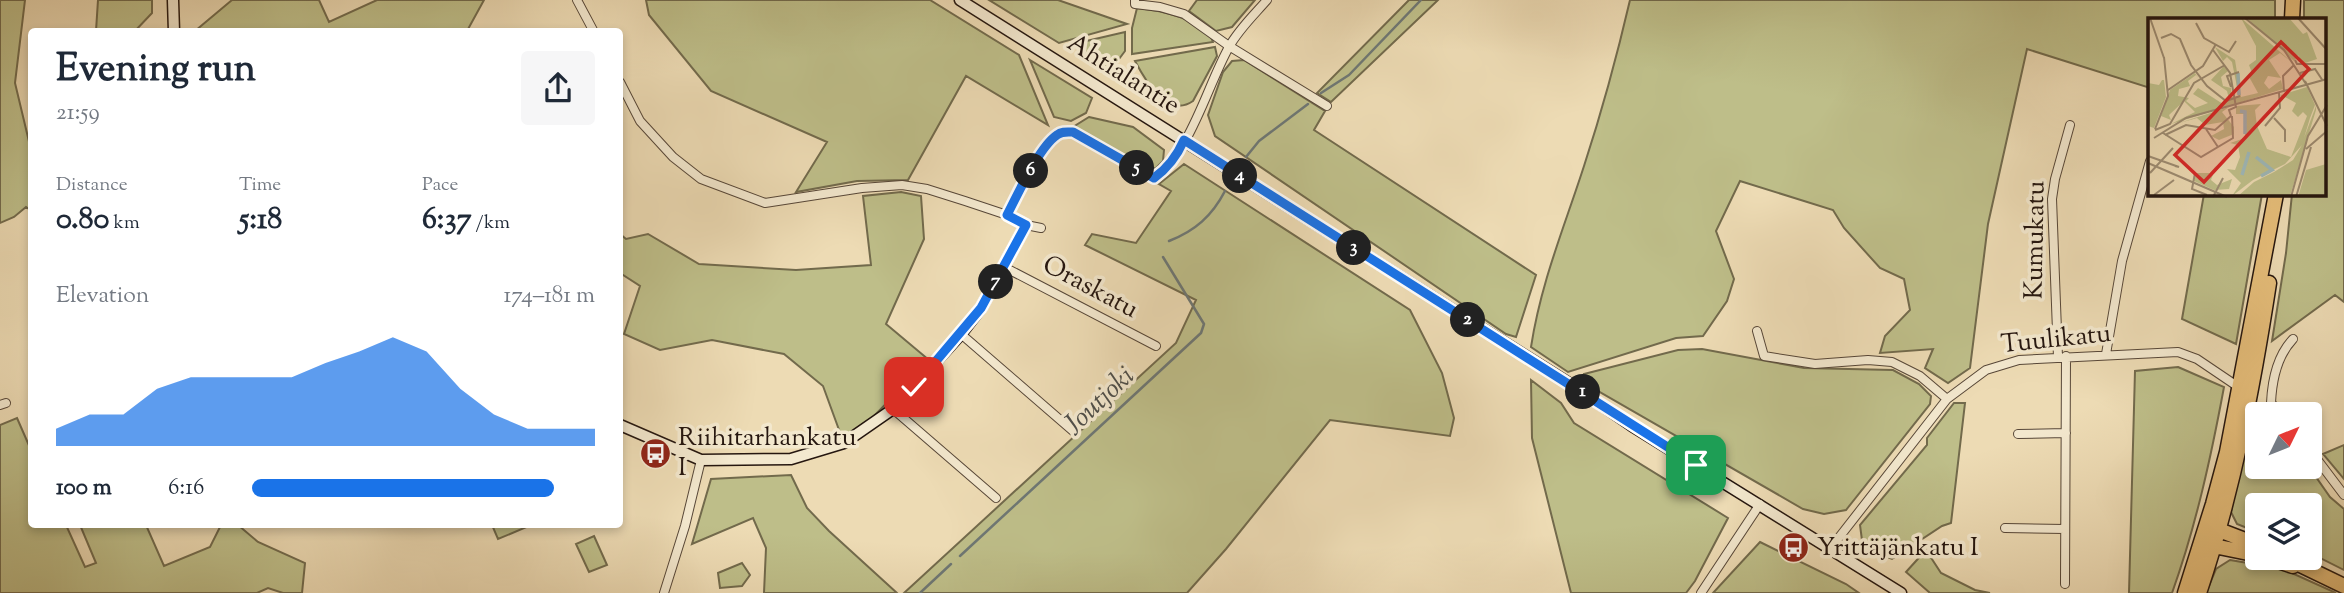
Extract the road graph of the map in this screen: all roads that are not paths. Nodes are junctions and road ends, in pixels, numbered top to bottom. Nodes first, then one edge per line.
1 (173, 0) edge
2 (578, 0) edge
3 (960, 0) edge
4 (1267, 0) edge
5 (2293, 0) edge
6 (1135, 2) edge
7 (2292, 18) edge
8 (174, 28) edge
9 (592, 28) edge
10 (1229, 46) junction
11 (623, 88) edge
12 (1327, 106) dead end
13 (2070, 125) dead end
14 (1184, 140) junction
15 (2148, 168) edge
16 (2277, 196) edge
17 (2277, 196) edge
18 (1007, 215) junction
19 (1026, 225) junction
20 (1041, 228) dead end
21 (1004, 267) junction
22 (1757, 331) dead end
23 (961, 334) junction
24 (2293, 340) dead end
25 (1156, 346) dead end
26 (2106, 354) junction
27 (2062, 357) junction
28 (2234, 384) dead end
29 (1947, 399) junction
30 (2271, 402) edge
31 (893, 409) junction
32 (623, 426) edge
33 (1073, 431) dead end
34 (2066, 433) junction
35 (2018, 434) dead end
36 (701, 460) junction
37 (2322, 466) edge
38 (2344, 495) edge
39 (996, 498) dead end
40 (1760, 504) junction
41 (2005, 528) dead end
42 (2065, 529) junction
43 (2219, 530) junction
44 (2245, 540) edge
45 (2209, 541) junction
46 (1830, 549) junction
47 (2245, 551) edge
48 (2308, 570) edge
49 (2312, 570) edge
50 (2318, 573) junction
51 (2065, 584) dead end
52 (2344, 586) edge
53 (664, 593) edge
54 (1700, 593) edge
55 (1901, 593) edge
56 (2185, 593) edge
57 (2199, 593) edge

1 - 8 main road
2 - 9 street
3 - 14 main road, Ahtialantie
4 - 10 street
5 - 7 highway
6 - 10 street
10 - 12 street
10 - 14 street
11 - 18 street
13 - 27 street, Kumukatu
14 - 18 street
14 - 40 main road, Ahtialantie
15 - 26 street
16 - 43 highway
17 - 45 highway
18 - 19 street
19 - 20 street
19 - 21 main road
21 - 23 main road
21 - 25 street, Oraskatu
22 - 29 street
23 - 31 main road
23 - 33 street
24 - 30 street
26 - 27 street, Tuulikatu
26 - 28 street, Tuulikatu
27 - 29 street, Tuulikatu
27 - 34 street, Kumukatu
29 - 46 street, Tuulikatu
31 - 36 main road
31 - 39 street
32 - 36 main road
34 - 35 street
34 - 42 street, Kumukatu
36 - 53 street
37 - 38 street
40 - 46 main road, Ahtialantie
40 - 54 street
41 - 42 street
42 - 51 street, Kumukatu
43 - 44 highway
43 - 45 highway
45 - 47 highway
45 - 56 highway
45 - 57 highway
46 - 55 main road, Ahtialantie
48 - 50 highway
49 - 50 highway
50 - 52 highway

